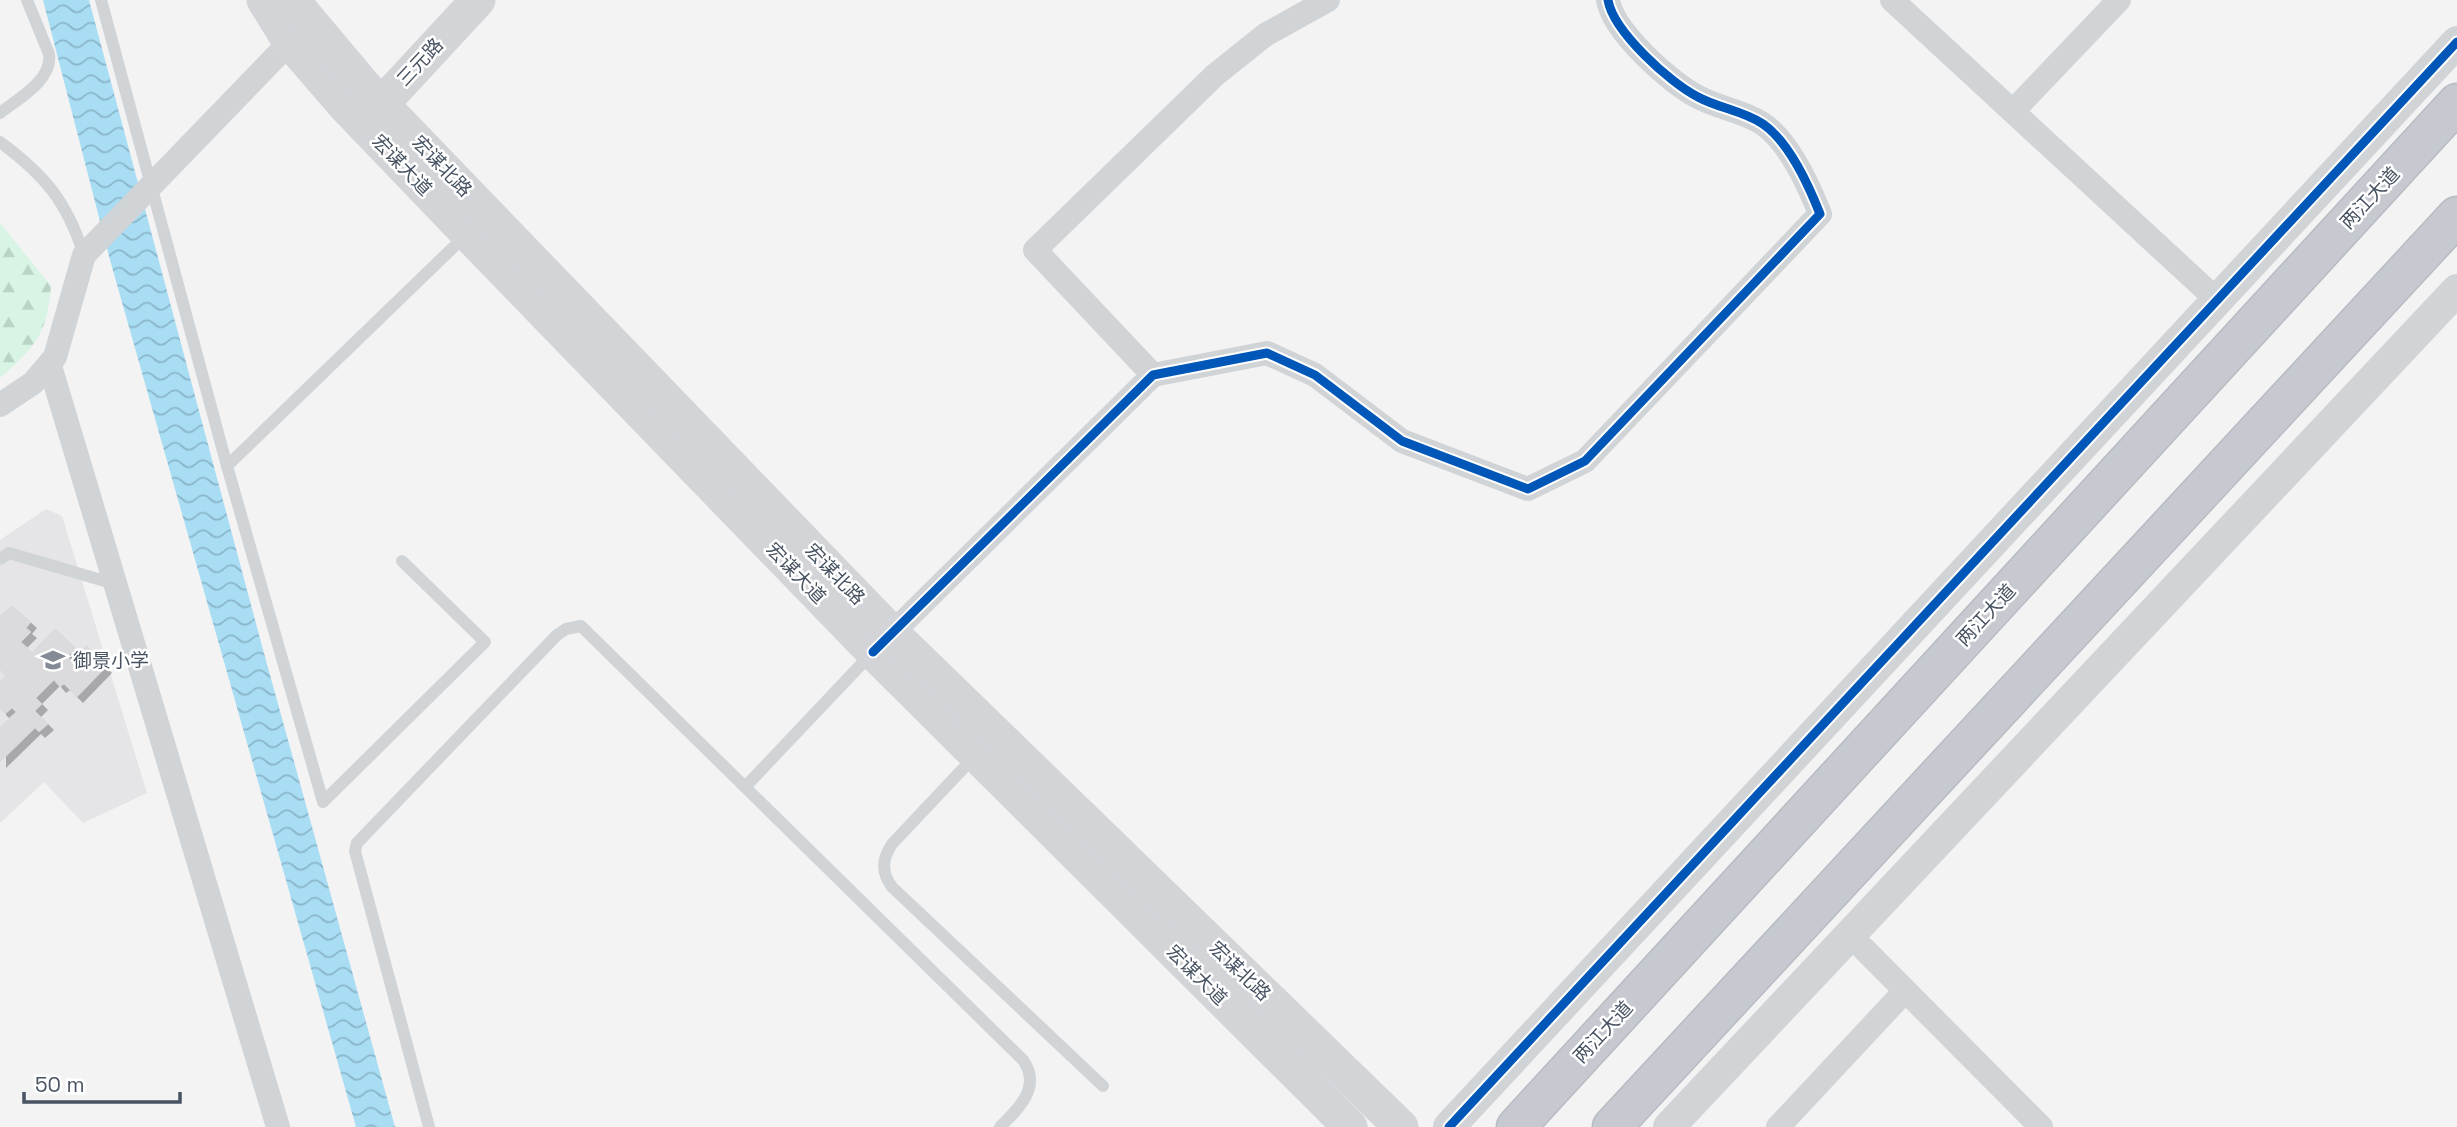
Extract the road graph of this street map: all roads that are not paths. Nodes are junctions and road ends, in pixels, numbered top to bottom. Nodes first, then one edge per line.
1 (27, 0) edge
2 (101, 0) edge
3 (264, 0) edge
4 (292, 0) edge
5 (447, 0) edge
6 (478, 0) edge
7 (1328, 0) edge
8 (1608, 0) edge
9 (1892, 0) edge
10 (2119, 0) edge
11 (290, 42) junction
12 (2457, 42) edge
13 (2457, 103) edge
14 (365, 106) junction
15 (2013, 111) junction
16 (0, 113) edge
17 (0, 142) edge
18 (152, 184) junction
19 (2457, 216) edge
20 (467, 233) junction
21 (84, 255) junction
22 (2457, 290) edge
23 (2217, 300) junction
24 (50, 366) junction
25 (1153, 374) junction
26 (0, 405) edge
27 (227, 466) junction
28 (0, 558) edge
29 (402, 561) dead end
30 (115, 584) junction
31 (882, 643) junction
32 (976, 755) junction
33 (746, 786) junction
34 (1850, 935) junction
35 (1905, 991) junction
36 (1103, 1086) dead end
37 (1679, 1123) edge
38 (278, 1127) edge
39 (429, 1127) edge
40 (1000, 1127) edge
41 (1350, 1127) edge
42 (1401, 1127) edge
43 (1449, 1127) edge
44 (1516, 1127) edge
45 (1612, 1127) edge
46 (1778, 1127) edge
47 (2041, 1127) edge

1 - 16 lane
2 - 18 lane
3 - 11 main road, 宏谋大道
4 - 14 main road, 宏谋北路
5 - 14 main road, 三元路
6 - 14 main road, 三元路
7 - 25 street
8 - 25 street
9 - 15 street
10 - 15 street
11 - 14 main road, 宏谋大道
11 - 18 street
12 - 23 street
13 - 44 highway, 两江大道
14 - 20 main road, 宏谋大道
14 - 31 main road, 宏谋北路
15 - 23 street
17 - 21 lane
18 - 21 street
18 - 27 lane
19 - 45 highway
20 - 27 lane
20 - 31 main road, 宏谋大道
21 - 24 street
22 - 34 street
23 - 43 street
24 - 26 street
24 - 30 street
25 - 31 street
27 - 29 lane
28 - 30 lane
30 - 38 street
31 - 32 main road, 宏谋大道
31 - 33 lane
31 - 42 main road, 宏谋北路
32 - 36 lane
32 - 41 main road, 宏谋大道
33 - 39 lane
33 - 40 lane
34 - 35 street
34 - 37 street
35 - 46 street
35 - 47 street

